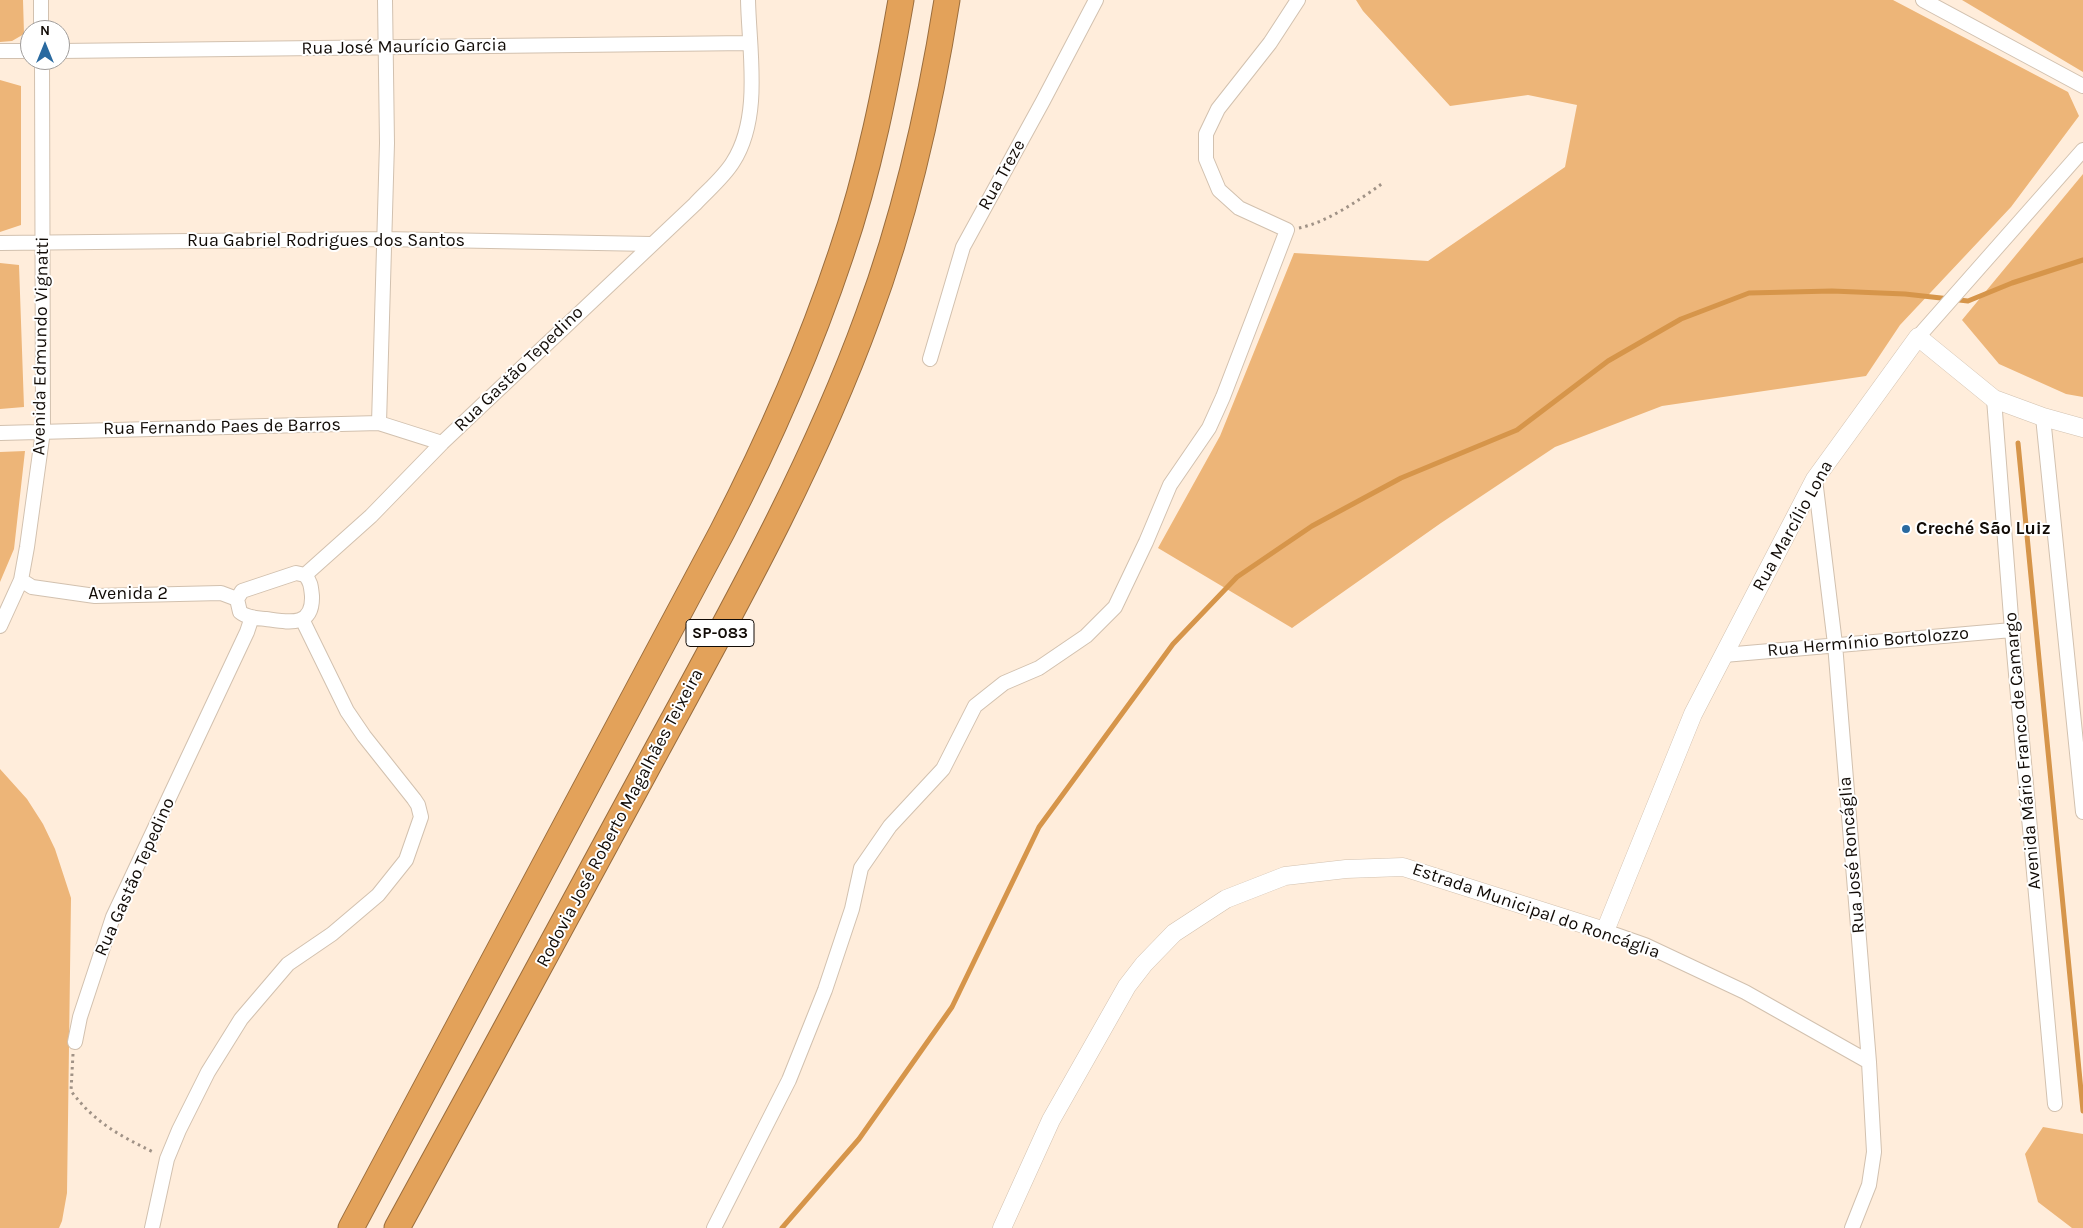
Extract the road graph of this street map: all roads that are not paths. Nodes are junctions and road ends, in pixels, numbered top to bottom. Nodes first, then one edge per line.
1 (41, 0) edge
2 (385, 0) edge
3 (748, 0) edge
4 (901, 0) edge
5 (947, 0) edge
6 (1096, 0) edge
7 (1298, 0) edge
8 (1923, 0) edge
9 (41, 20) edge
10 (749, 43) junction
11 (386, 46) junction
12 (0, 51) edge
13 (20, 51) edge
14 (70, 51) edge
15 (42, 70) edge
16 (2083, 86) edge
17 (2083, 150) edge
18 (383, 239) junction
19 (0, 243) edge
20 (43, 243) junction
21 (651, 244) junction
22 (1918, 336) junction
23 (930, 359) dead end
24 (1994, 398) junction
25 (2043, 417) junction
26 (379, 423) junction
27 (2083, 428) edge
28 (42, 430) junction
29 (0, 433) edge
30 (442, 443) junction
31 (1815, 478) junction
32 (304, 575) junction
33 (21, 580) junction
34 (237, 599) junction
35 (252, 617) junction
36 (302, 619) junction
37 (0, 626) edge
38 (2012, 630) junction
39 (1835, 644) junction
40 (1724, 654) junction
41 (2083, 812) edge
42 (1605, 931) junction
43 (75, 1042) road end
44 (1869, 1062) junction
45 (2055, 1104) dead end
46 (152, 1228) edge
47 (351, 1228) edge
48 (397, 1228) edge
49 (714, 1228) edge
50 (1002, 1228) edge
51 (1852, 1228) edge

1 - 9 street
2 - 11 street
3 - 10 street, Rua Gastão Tepedino
4 - 47 highway, SP-083
5 - 48 highway, Rodovia José Roberto Magalhães Teixeira / SP-083
6 - 23 street, Rua Treze
7 - 49 street
8 - 16 street
10 - 11 street, Rua José Maurício Garcia
10 - 21 street, Rua Gastão Tepedino
11 - 14 street, Rua José Maurício Garcia
11 - 18 street
12 - 13 street
15 - 20 street, Avenida Edmundo Vignatti
17 - 22 street, Rua Marcílio Lona
18 - 20 street, Rua Gabriel Rodrigues dos Santos
18 - 21 street, Rua Gabriel Rodrigues dos Santos
18 - 26 street
19 - 20 street, Rua Gabriel Rodrigues dos Santos
20 - 28 street, Avenida Edmundo Vignatti
21 - 30 street, Rua Gastão Tepedino
22 - 24 street
22 - 31 street, Rua Marcílio Lona
24 - 25 street
24 - 38 street, Avenida Mário Franco de Camargo
25 - 27 street
25 - 41 street
26 - 28 street, Rua Fernando Paes de Barros
26 - 30 street, Rua Fernando Paes de Barros
28 - 29 street, Rua Fernando Paes de Barros
28 - 33 street, Avenida Edmundo Vignatti
30 - 32 street, Rua Gastão Tepedino
31 - 39 street, Rua José Roncáglia
31 - 40 street, Rua Marcílio Lona
32 - 34 street
32 - 36 street
33 - 34 street, Avenida 2
33 - 37 street, Avenida Edmundo Vignatti
34 - 35 street
35 - 36 street
35 - 43 street, Rua Gastão Tepedino
36 - 46 street
38 - 39 street, Rua Hermínio Bortolozzo
38 - 45 street, Avenida Mário Franco de Camargo
39 - 40 street, Rua Hermínio Bortolozzo
39 - 44 street, Rua José Roncáglia
40 - 42 street, Rua Marcílio Lona
42 - 44 street, Estrada Municipal do Roncáglia
42 - 50 street, Estrada Municipal do Roncáglia
44 - 51 street, Rua José Roncáglia

